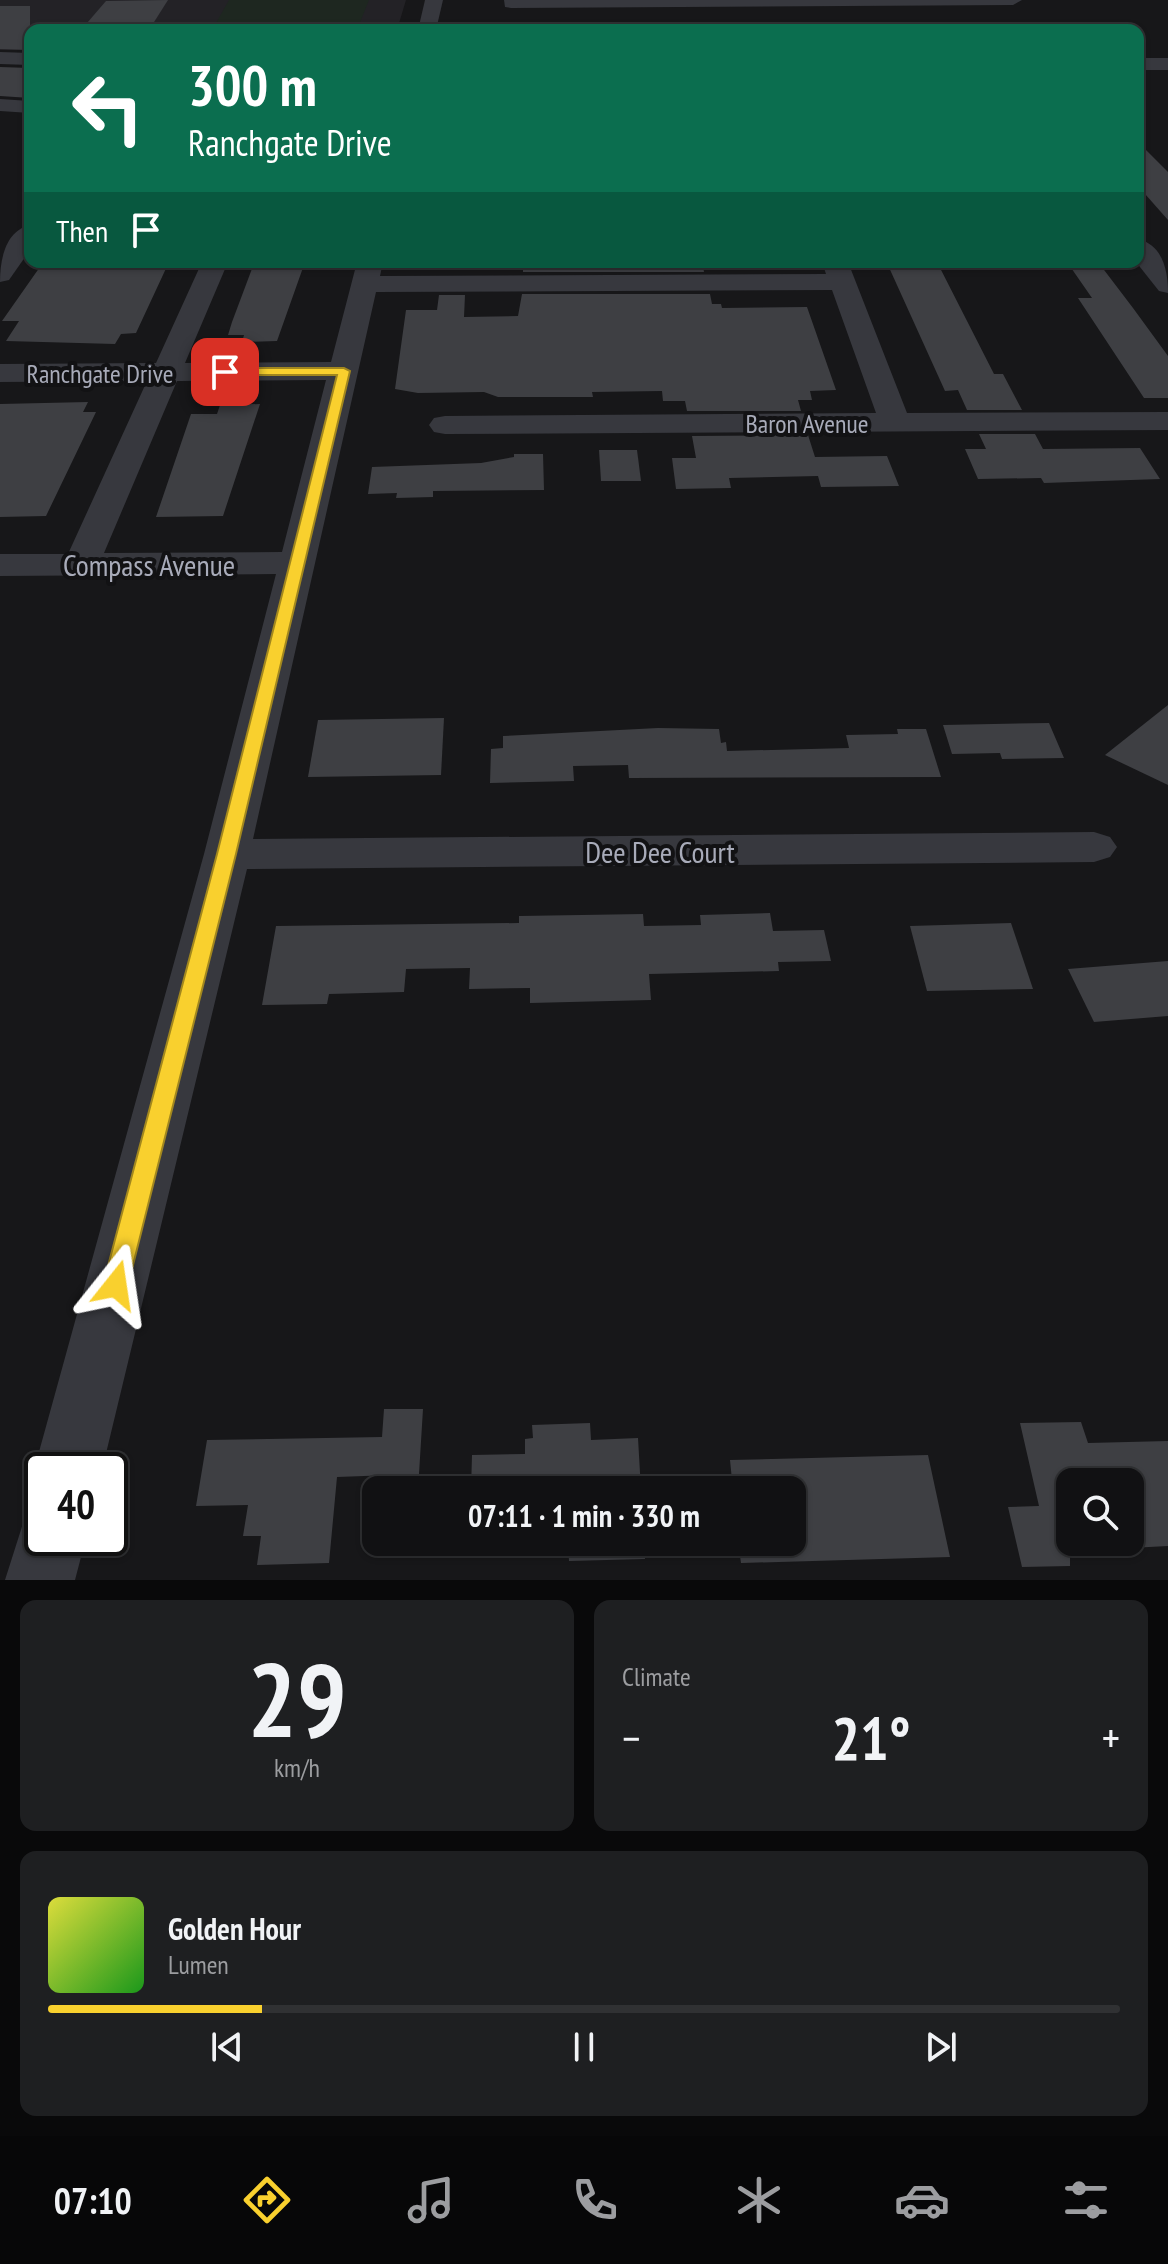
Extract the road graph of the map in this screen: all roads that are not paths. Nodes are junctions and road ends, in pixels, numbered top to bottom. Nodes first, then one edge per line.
1 (434, 0) edge
2 (967, 0) edge
3 (1013, 0) edge
4 (836, 1) edge
5 (511, 3) dead end
6 (981, 18) dead end
7 (428, 24) edge
8 (0, 41) edge
9 (24, 41) edge
10 (0, 58) edge
11 (24, 59) edge
12 (1144, 64) edge
13 (1168, 64) edge
14 (0, 105) edge
15 (24, 107) edge
16 (24, 240) edge
17 (1144, 255) edge
18 (212, 268) edge
19 (839, 272) edge
20 (368, 273) edge
21 (0, 274) edge
22 (1168, 285) edge
23 (344, 371) junction
24 (166, 372) junction
25 (0, 373) edge
26 (1168, 421) edge
27 (895, 423) junction
28 (445, 425) dead end
29 (298, 563) junction
30 (0, 565) edge
31 (81, 565) junction
32 (1094, 847) dead end
33 (227, 854) junction
34 (73, 1452) edge
35 (46, 1556) edge
36 (40, 1580) edge

1 - 7 street
2 - 3 street
2 - 4 street
2 - 6 street
4 - 5 street
8 - 9 street
10 - 11 street
12 - 13 street
14 - 15 street
16 - 21 street
17 - 22 street
18 - 24 street
19 - 20 street
19 - 27 street
20 - 23 street
23 - 24 street, Ranchgate Drive
23 - 29 street
24 - 25 street, Ranchgate Drive
24 - 31 street
26 - 27 street, Baron Avenue
27 - 28 street, Baron Avenue
29 - 31 street, Compass Avenue
29 - 33 street
30 - 31 street, Compass Avenue
32 - 33 street, Dee Dee Court
33 - 34 street
35 - 36 street

